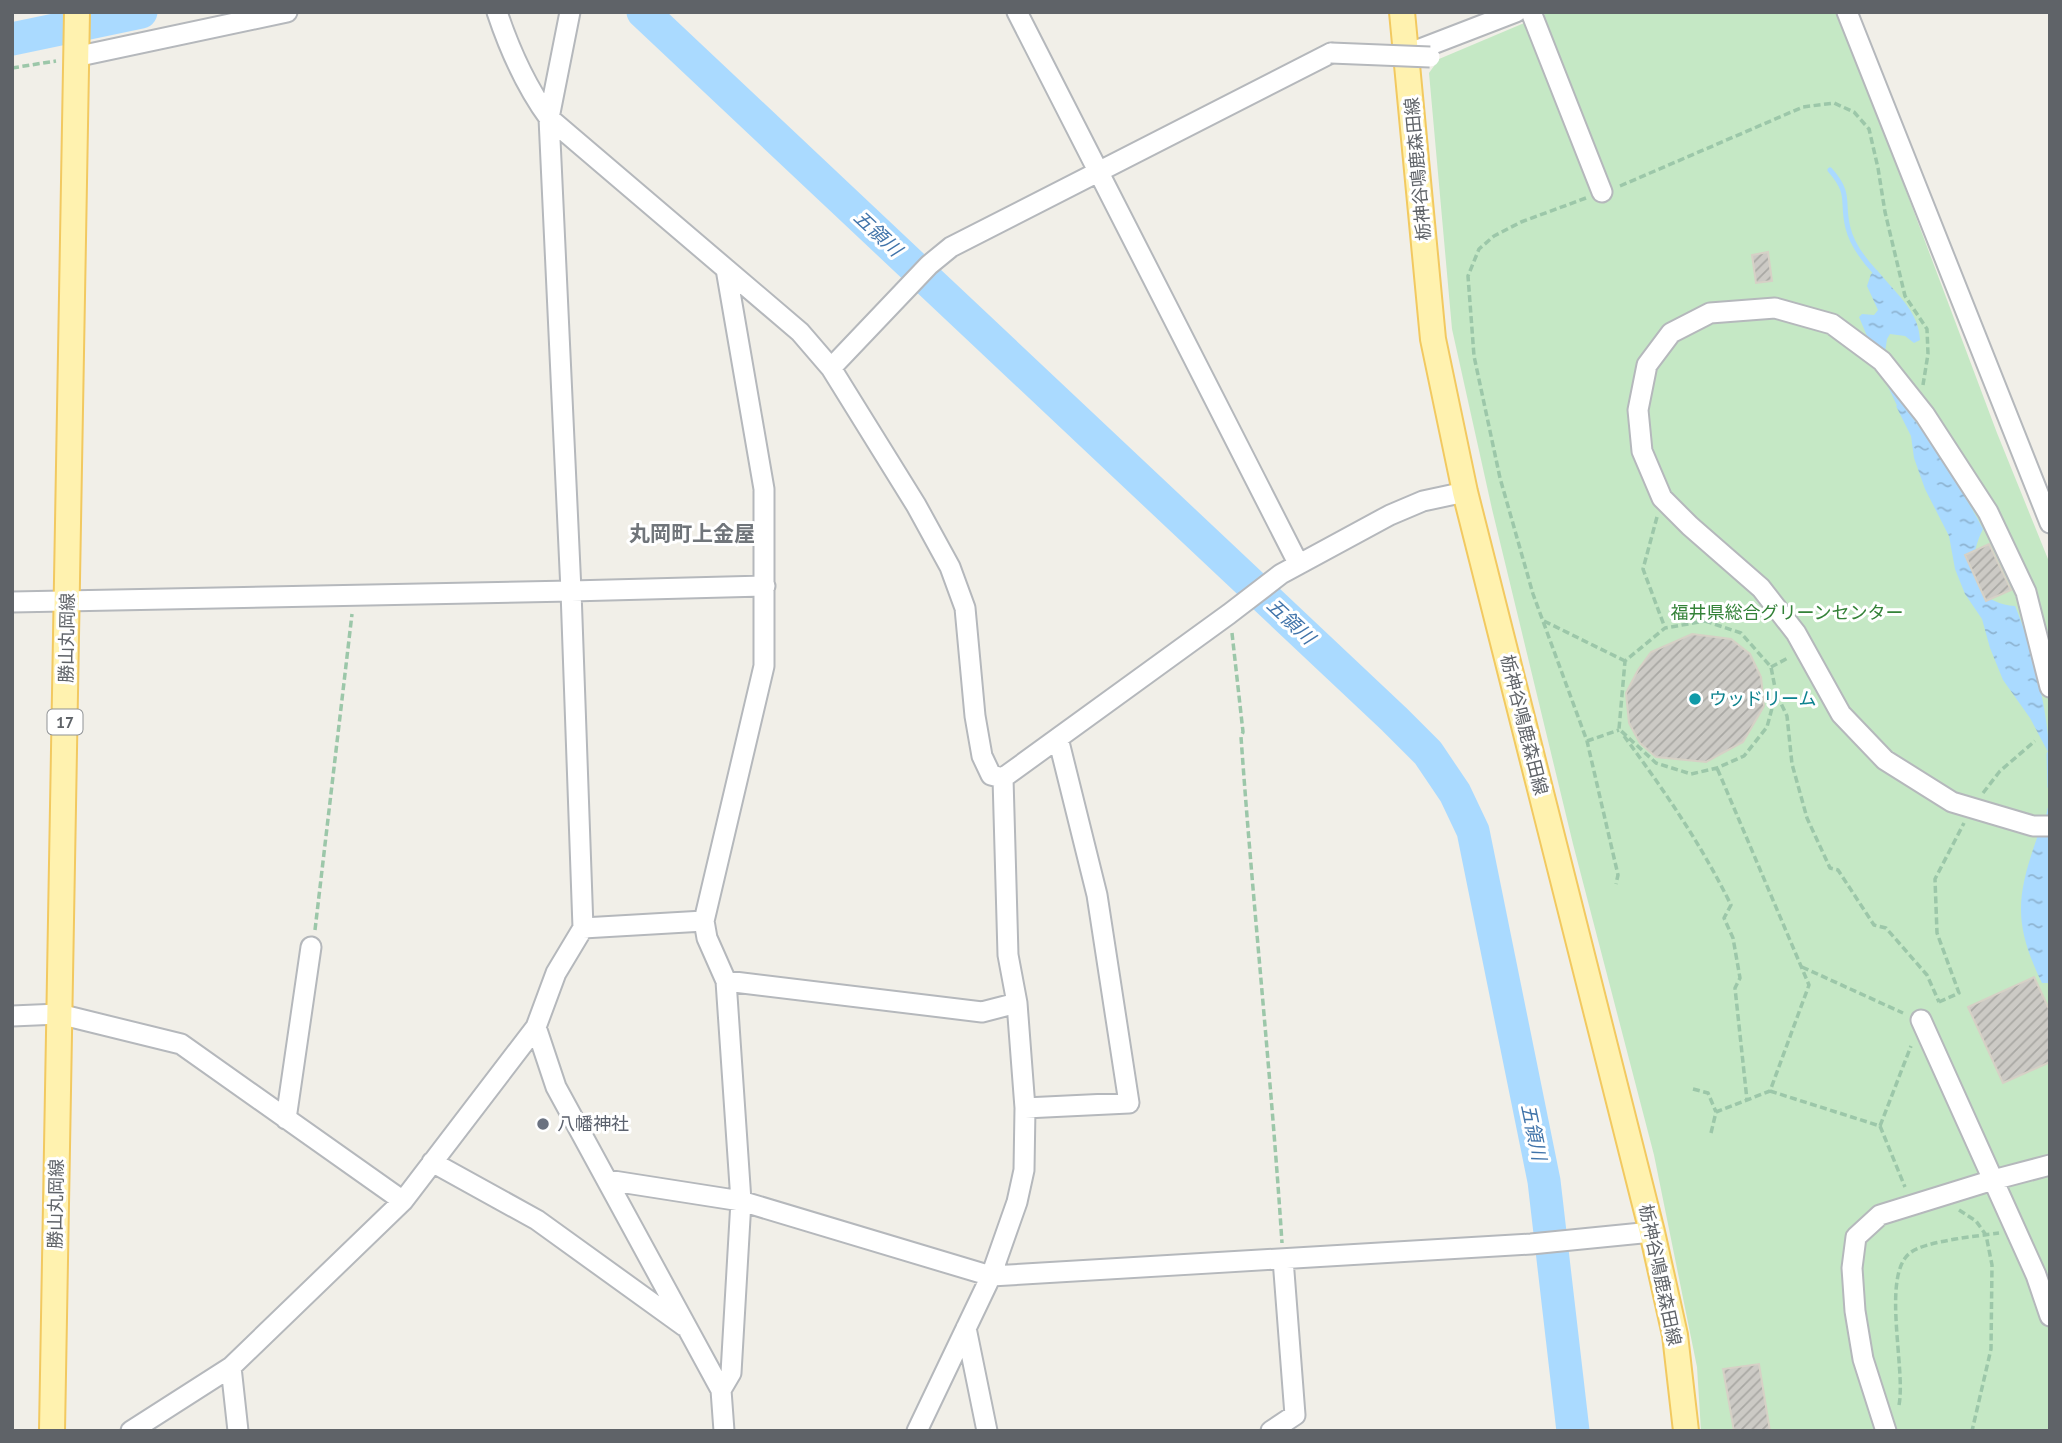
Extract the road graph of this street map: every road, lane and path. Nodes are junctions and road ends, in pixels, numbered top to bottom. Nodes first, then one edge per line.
1 (77, 12) edge
2 (287, 12) edge
3 (497, 12) edge
4 (570, 12) edge
5 (1017, 12) edge
6 (1402, 12) edge
7 (1516, 12) edge
8 (1531, 12) edge
9 (1847, 12) edge
10 (1418, 56) junction
11 (75, 57) junction
12 (12, 68) edge
13 (548, 118) junction
14 (1100, 171) junction
15 (1602, 192) dead end
16 (726, 270) junction
17 (831, 369) junction
18 (1465, 492) junction
19 (1662, 498) junction
20 (2050, 523) edge
21 (1298, 563) junction
22 (765, 586) junction
23 (571, 592) junction
24 (355, 596) junction
25 (12, 601) edge
26 (68, 601) junction
27 (1229, 614) junction
28 (1542, 620) dead end
29 (1665, 628) junction
30 (1625, 661) junction
31 (2050, 687) edge
32 (1776, 693) junction
33 (1619, 729) junction
34 (1058, 738) junction
35 (1587, 741) dead end
36 (2035, 741) dead end
37 (1717, 768) junction
38 (1003, 778) junction
39 (1972, 808) junction
40 (2050, 826) edge
41 (704, 921) junction
42 (583, 928) junction
43 (313, 944) joint
44 (1802, 967) junction
45 (726, 981) junction
46 (1017, 1003) junction
47 (59, 1014) junction
48 (12, 1016) edge
49 (1921, 1020) junction
50 (536, 1027) junction
51 (1693, 1090) dead end
52 (1770, 1090) junction
53 (1746, 1100) junction
54 (1025, 1108) junction
55 (1716, 1112) junction
56 (286, 1119) junction
57 (1880, 1126) junction
58 (1711, 1133) dead end
59 (432, 1163) junction
60 (2050, 1165) edge
61 (607, 1180) junction
62 (1993, 1180) junction
63 (1932, 1199) junction
64 (403, 1201) junction
65 (741, 1201) junction
66 (1912, 1205) junction
67 (2016, 1230) junction
68 (1652, 1232) junction
69 (1986, 1235) junction
70 (1283, 1259) junction
71 (991, 1276) junction
72 (2050, 1317) edge
73 (966, 1328) junction
74 (688, 1329) junction
75 (231, 1367) junction
76 (722, 1390) junction
77 (1298, 1423) edge
78 (1885, 1428) edge
79 (52, 1431) edge
80 (131, 1431) edge
81 (238, 1431) edge
82 (724, 1431) edge
83 (917, 1431) edge
84 (987, 1431) edge
85 (1271, 1431) edge
86 (1686, 1431) edge
87 (1972, 1431) edge

1 - 11 main road, 勝山丸岡線 / 17
2 - 11 street
3 - 13 street
4 - 13 street
5 - 14 street
6 - 10 main road, 栃神谷鳴鹿森田線
7 - 10 street
8 - 15 street
9 - 20 street
10 - 14 street, bridge
10 - 18 main road, 栃神谷鳴鹿森田線
11 - 12 path
11 - 26 main road, 勝山丸岡線 / 17
13 - 16 street
13 - 23 street
14 - 17 street
14 - 21 street
16 - 17 street
16 - 22 street
17 - 38 street
18 - 21 street
18 - 68 main road, 栃神谷鳴鹿森田線
19 - 29 path
19 - 31 street
19 - 39 street
21 - 27 street
22 - 23 street
22 - 41 street
23 - 24 street
23 - 42 street
24 - 26 street
24 - 43 path
25 - 26 street
26 - 47 main road, 勝山丸岡線 / 17
27 - 34 street
27 - 70 path
28 - 30 path
29 - 30 path
29 - 32 path
30 - 33 path
32 - 37 path
32 - 39 path
33 - 35 path
33 - 37 path
33 - 53 path
34 - 38 street
34 - 54 street
36 - 39 path
37 - 44 path
38 - 46 street
39 - 40 street
41 - 42 street
41 - 45 street
42 - 50 street
43 - 56 street
44 - 49 path
44 - 52 path
45 - 46 street
45 - 65 street
46 - 54 street
47 - 48 street
47 - 56 street
47 - 79 main road, 勝山丸岡線 / 17
49 - 57 path
49 - 62 street
50 - 59 street
50 - 61 street
51 - 55 path
52 - 53 path
52 - 57 path
53 - 55 path
54 - 71 street
55 - 58 path
56 - 64 street
57 - 66 path
59 - 64 street
59 - 74 street
60 - 62 street
61 - 65 street
61 - 74 street
62 - 63 street
62 - 67 street
63 - 66 street
63 - 69 path
64 - 75 street
65 - 71 street
65 - 76 street
66 - 78 street
67 - 69 path
67 - 72 street
68 - 70 street
68 - 86 main road, 栃神谷鳴鹿森田線
69 - 78 path
69 - 87 path
70 - 71 street
70 - 77 street
71 - 73 street
73 - 83 street
73 - 84 street
74 - 76 street
75 - 80 street
75 - 81 street
76 - 82 street
77 - 85 street

